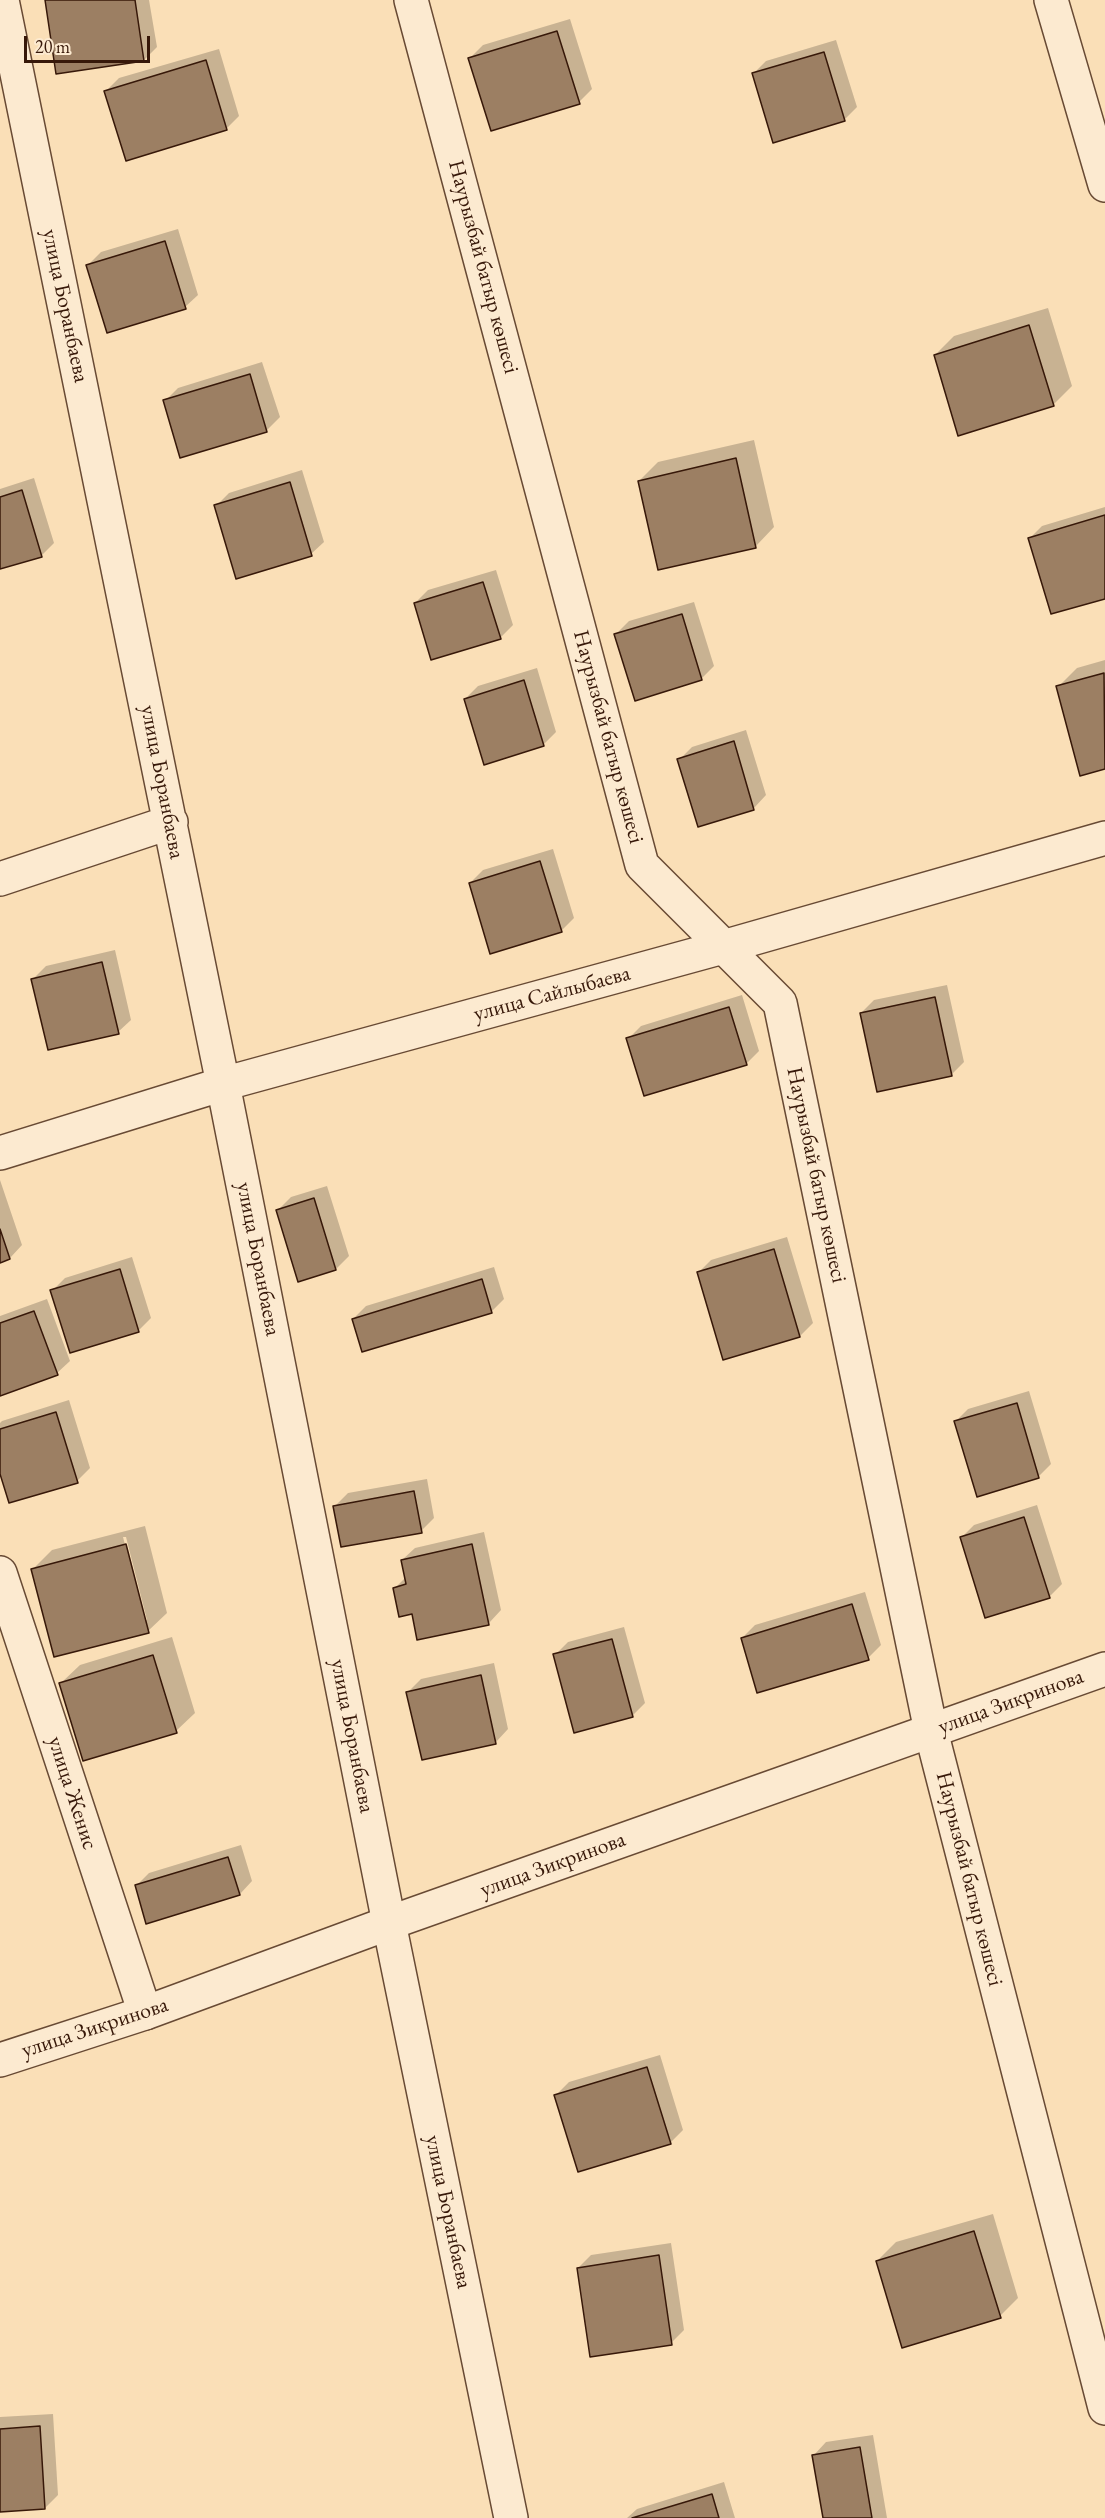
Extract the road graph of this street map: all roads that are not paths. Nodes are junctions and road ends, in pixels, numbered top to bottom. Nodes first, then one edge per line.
1 (2, 0) edge
2 (411, 0) edge
3 (1051, 0) edge
4 (1105, 185) edge
5 (171, 822) junction
6 (1105, 838) edge
7 (0, 879) edge
8 (723, 947) junction
9 (224, 1084) junction
10 (0, 1153) edge
11 (0, 1573) edge
12 (1105, 1669) edge
13 (931, 1731) junction
14 (389, 1923) junction
15 (145, 2013) junction
16 (0, 2060) edge
17 (1105, 2408) edge
18 (511, 2518) edge

1 - 5 street, улица Боранбаева
2 - 8 street, Наурызбай батыр көшесі
3 - 4 street
5 - 7 street
5 - 9 street, улица Боранбаева
6 - 8 street, улица Сайлыбаева
8 - 9 street, улица Сайлыбаева
8 - 13 street, Наурызбай батыр көшесі
9 - 10 street, улица Сайлыбаева
9 - 14 street, улица Боранбаева
11 - 15 street, улица Женис
12 - 13 street, улица Зикринова
13 - 14 street, улица Зикринова
13 - 17 street, Наурызбай батыр көшесі
14 - 15 street, улица Зикринова
14 - 18 street, улица Боранбаева
15 - 16 street, улица Зикринова

